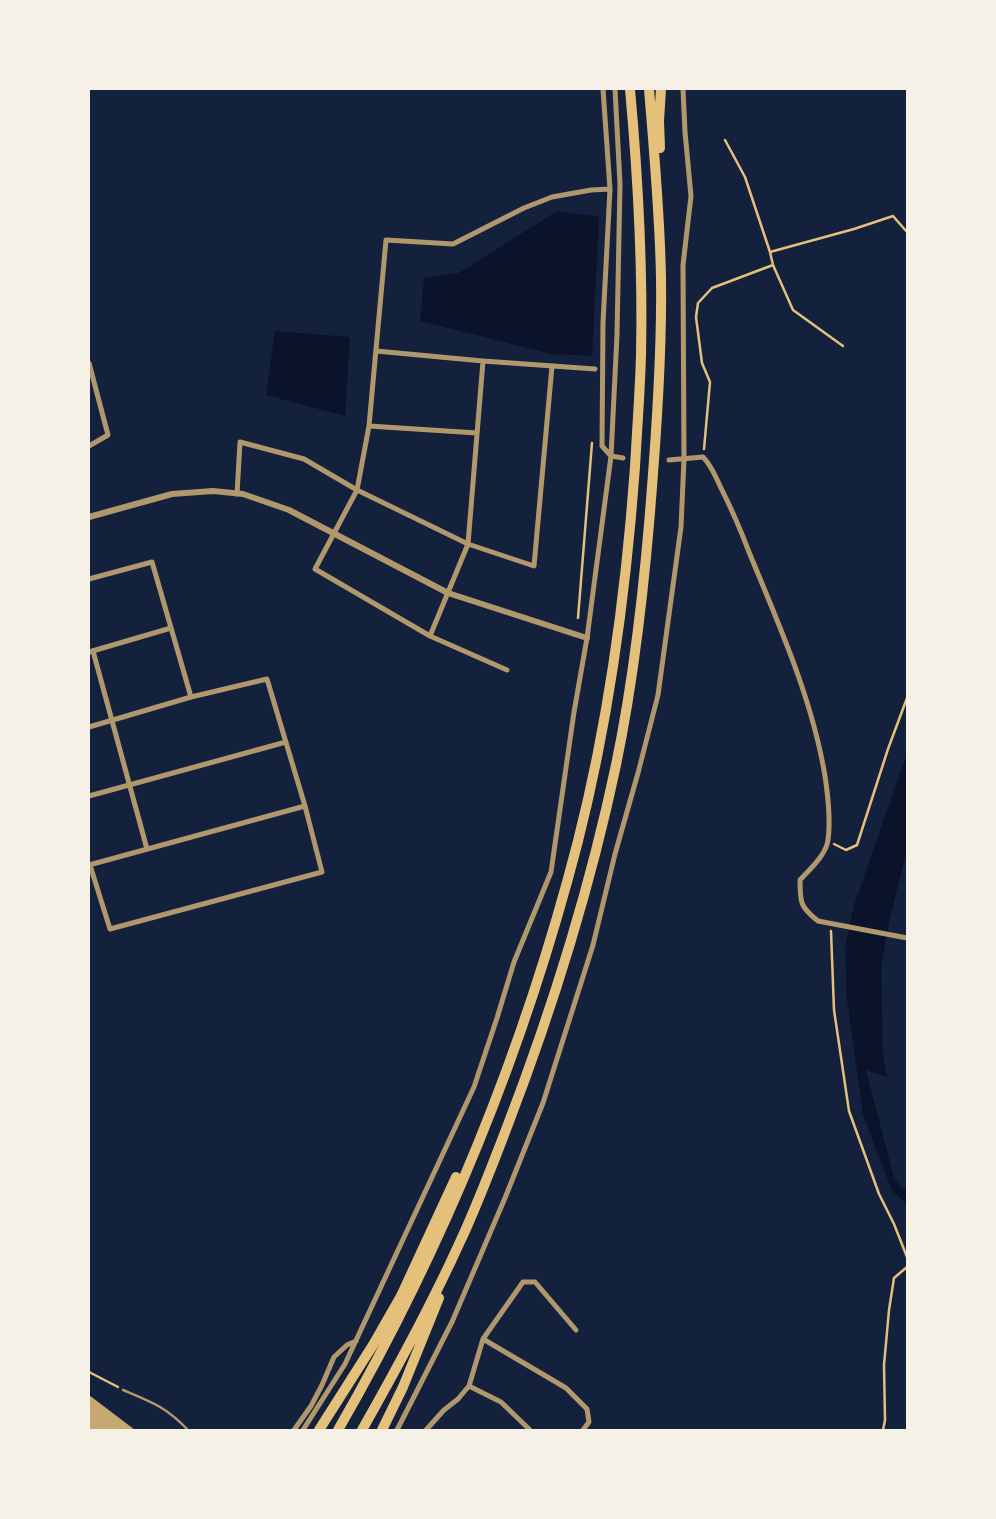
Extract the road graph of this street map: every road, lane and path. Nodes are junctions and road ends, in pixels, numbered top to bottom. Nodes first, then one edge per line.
1 (603, 89) edge
2 (615, 89) edge
3 (630, 89) edge
4 (649, 89) edge
5 (661, 89) edge
6 (683, 89) edge
7 (725, 140) dead end
8 (610, 189) junction
9 (907, 232) edge
10 (770, 252) junction
11 (774, 265) junction
12 (843, 346) dead end
13 (376, 351) junction
14 (483, 361) junction
15 (89, 363) edge
16 (552, 366) junction
17 (596, 369) dead end
18 (96, 390) junction
19 (89, 392) edge
20 (370, 426) junction
21 (477, 433) junction
22 (656, 435) junction
23 (592, 443) dead end
24 (89, 446) edge
25 (611, 456) junction
26 (703, 457) junction
27 (623, 458) dead end
28 (684, 459) junction
29 (669, 460) dead end
30 (357, 490) junction
31 (237, 494) junction
32 (89, 517) edge
33 (334, 534) junction
34 (468, 544) junction
35 (89, 579) edge
36 (448, 593) junction
37 (578, 618) dead end
38 (171, 628) junction
39 (430, 636) junction
40 (587, 638) junction
41 (91, 652) edge
42 (507, 670) dead end
43 (191, 697) junction
44 (907, 698) edge
45 (112, 721) junction
46 (89, 727) edge
47 (286, 742) junction
48 (130, 786) junction
49 (89, 796) edge
50 (306, 806) junction
51 (828, 841) junction
52 (147, 849) junction
53 (89, 865) edge
54 (831, 924) junction
55 (907, 938) edge
56 (505, 1076) junction
57 (460, 1244) junction
58 (907, 1257) edge
59 (907, 1267) edge
60 (576, 1330) dead end
61 (483, 1339) junction
62 (356, 1341) junction
63 (89, 1372) edge
64 (469, 1386) junction
65 (123, 1390) joint
66 (188, 1430) edge
67 (294, 1430) edge
68 (303, 1430) edge
69 (319, 1430) edge
70 (338, 1430) edge
71 (362, 1430) edge
72 (382, 1430) edge
73 (397, 1430) edge
74 (426, 1430) edge
75 (530, 1430) edge
76 (583, 1430) edge
77 (883, 1430) edge

1 - 8 street
2 - 25 street
3 - 56 highway
4 - 22 highway
5 - 22 highway
6 - 28 street
7 - 10 path
8 - 13 street
8 - 25 street
9 - 10 path
10 - 11 path
11 - 12 path
11 - 26 path
13 - 14 street
13 - 20 street
14 - 16 street
14 - 21 street
15 - 18 street
16 - 17 street
16 - 34 street
18 - 19 street
18 - 24 street
20 - 21 street
20 - 30 street
21 - 34 street
22 - 57 highway
23 - 37 path
25 - 27 street
25 - 40 street
26 - 28 street
26 - 51 street
28 - 29 street
28 - 73 street
30 - 31 street
30 - 33 street
30 - 34 street
31 - 32 street
31 - 33 street
33 - 36 street
33 - 39 street
34 - 36 street
35 - 38 street
36 - 39 street
36 - 40 street
38 - 41 street
38 - 43 street
39 - 42 street
40 - 62 street
41 - 45 street
43 - 45 street
43 - 47 street
44 - 51 path
45 - 46 street
45 - 48 street
47 - 48 street
47 - 50 street
48 - 49 street
48 - 52 street
50 - 52 street
50 - 53 street
51 - 54 street
52 - 53 street
54 - 55 street
54 - 58 path
56 - 69 highway
56 - 70 highway
57 - 71 highway
57 - 72 highway
59 - 77 path
60 - 61 street
61 - 64 street
61 - 76 street
62 - 67 street
62 - 68 street
63 - 65 path
64 - 74 street
64 - 75 street
65 - 66 lane

